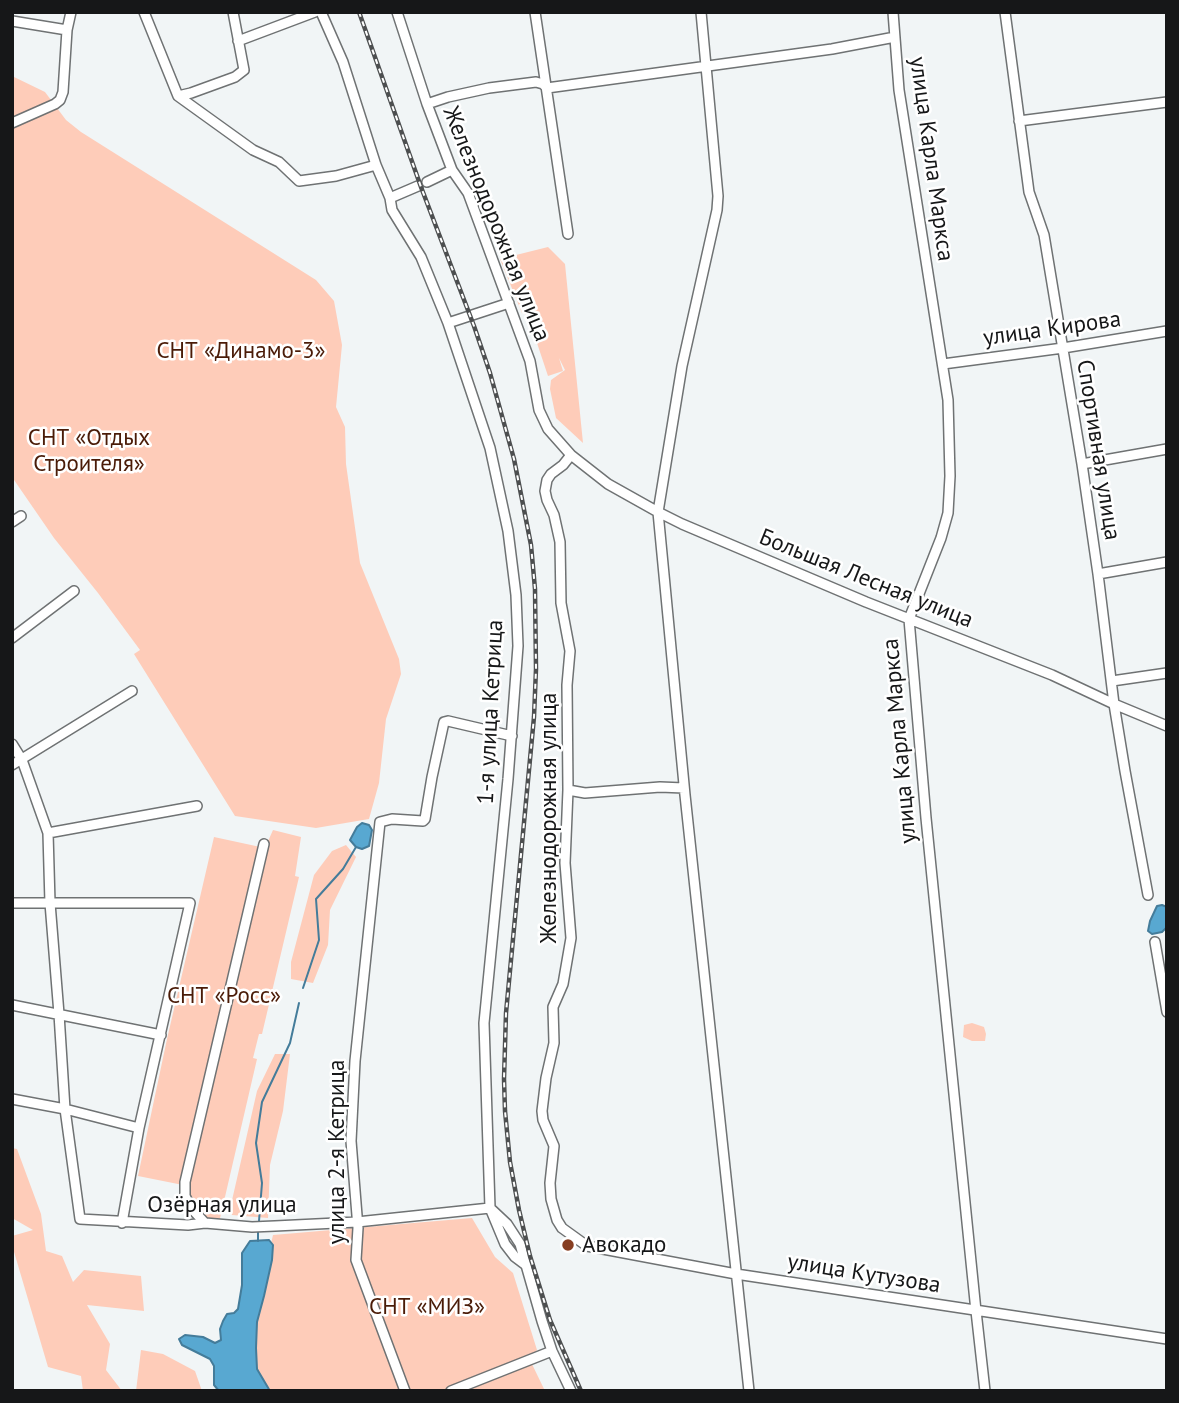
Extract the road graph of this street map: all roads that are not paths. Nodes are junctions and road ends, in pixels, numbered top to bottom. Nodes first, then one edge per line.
1 (71, 12) edge
2 (144, 12) edge
3 (233, 12) edge
4 (318, 12) edge
5 (397, 12) edge
6 (536, 12) edge
7 (701, 12) edge
8 (892, 12) edge
9 (1005, 12) edge
10 (12, 21) edge
11 (67, 30) junction
12 (895, 37) junction
13 (239, 41) junction
14 (707, 66) junction
15 (547, 88) junction
16 (178, 96) junction
17 (1167, 102) edge
18 (427, 104) junction
19 (1020, 121) junction
20 (12, 123) edge
21 (376, 165) junction
22 (452, 170) junction
23 (390, 198) junction
24 (568, 234) dead end
25 (509, 303) junction
26 (448, 323) junction
27 (1167, 331) edge
28 (1062, 348) junction
29 (943, 364) junction
30 (564, 446) joint
31 (1167, 449) edge
32 (571, 455) junction
33 (1082, 464) junction
34 (658, 512) junction
35 (1167, 562) edge
36 (1098, 574) junction
37 (74, 591) dead end
38 (909, 619) junction
39 (12, 638) edge
40 (1167, 673) edge
41 (1112, 681) junction
42 (132, 691) dead end
43 (1114, 704) junction
44 (1167, 726) edge
45 (512, 736) junction
46 (12, 744) edge
47 (22, 760) junction
48 (12, 765) edge
49 (684, 788) junction
50 (568, 790) junction
51 (197, 806) dead end
52 (48, 833) junction
53 (264, 844) dead end
54 (1148, 895) dead end
55 (12, 903) edge
56 (50, 903) junction
57 (1155, 942) dead end
58 (12, 1005) edge
59 (1167, 1012) edge
60 (59, 1014) junction
61 (161, 1035) junction
62 (12, 1098) edge
63 (65, 1109) junction
64 (139, 1128) junction
65 (490, 1208) junction
66 (357, 1222) junction
67 (122, 1223) junction
68 (205, 1223) junction
69 (562, 1228) joint
70 (736, 1273) junction
71 (975, 1311) junction
72 (1167, 1339) edge
73 (552, 1351) junction
74 (405, 1391) edge
75 (451, 1391) edge
76 (571, 1391) edge
77 (749, 1391) edge
78 (985, 1391) edge

1 - 11 street
2 - 16 street
3 - 13 street
4 - 13 street
4 - 21 street, 1-я улица Кетрица
5 - 18 street, Железнодорожная улица
6 - 15 street
7 - 14 street
8 - 12 street, улица Карла Маркса
9 - 19 street, Спортивная улица
10 - 11 street
11 - 20 street
12 - 14 street
12 - 29 street, улица Карла Маркса
13 - 16 street
14 - 15 street
14 - 34 street
15 - 18 street
15 - 24 street
16 - 21 street
17 - 19 street
18 - 22 street, Железнодорожная улица
19 - 28 street, Спортивная улица
21 - 23 street, 1-я улица Кетрица
22 - 23 street
22 - 25 street, Железнодорожная улица
23 - 26 street, 1-я улица Кетрица
25 - 26 street
25 - 30 street, Железнодорожная улица
26 - 45 street, 1-я улица Кетрица
27 - 28 street, улица Кирова
28 - 29 street, улица Кирова
28 - 33 street, Спортивная улица
29 - 38 street, улица Карла Маркса
30 - 32 street, Большая Лесная улица
31 - 33 street
32 - 34 street, Большая Лесная улица
32 - 50 street, Железнодорожная улица
33 - 36 street, Спортивная улица
34 - 38 street, Большая Лесная улица
34 - 49 street
35 - 36 street
36 - 41 street, Спортивная улица
37 - 39 street
38 - 43 street, Большая Лесная улица
38 - 71 street, улица Карла Маркса
40 - 41 street
41 - 43 street, Спортивная улица
42 - 47 street
43 - 44 street, Большая Лесная улица
43 - 54 street, Спортивная улица
45 - 65 street, 1-я улица Кетрица
45 - 66 street, улица 2-я Кетрица
46 - 47 street
47 - 48 street
47 - 52 street
49 - 50 street
49 - 70 street
50 - 69 street, Железнодорожная улица
51 - 52 street
52 - 56 street
53 - 68 street
55 - 56 street
56 - 60 street
56 - 61 street
57 - 59 street
58 - 60 street
60 - 61 street
60 - 63 street
61 - 64 street
62 - 63 street
63 - 64 street
63 - 67 street, Озёрная улица
64 - 67 street
65 - 66 street, Озёрная улица
65 - 73 street
66 - 68 street, Озёрная улица
66 - 74 street, улица 2-я Кетрица
67 - 68 street, Озёрная улица
69 - 70 street, улица Кутузова
70 - 71 street, улица Кутузова
70 - 77 street
71 - 72 street, улица Кутузова
71 - 78 street, улица Карла Маркса
73 - 75 street
73 - 76 street

